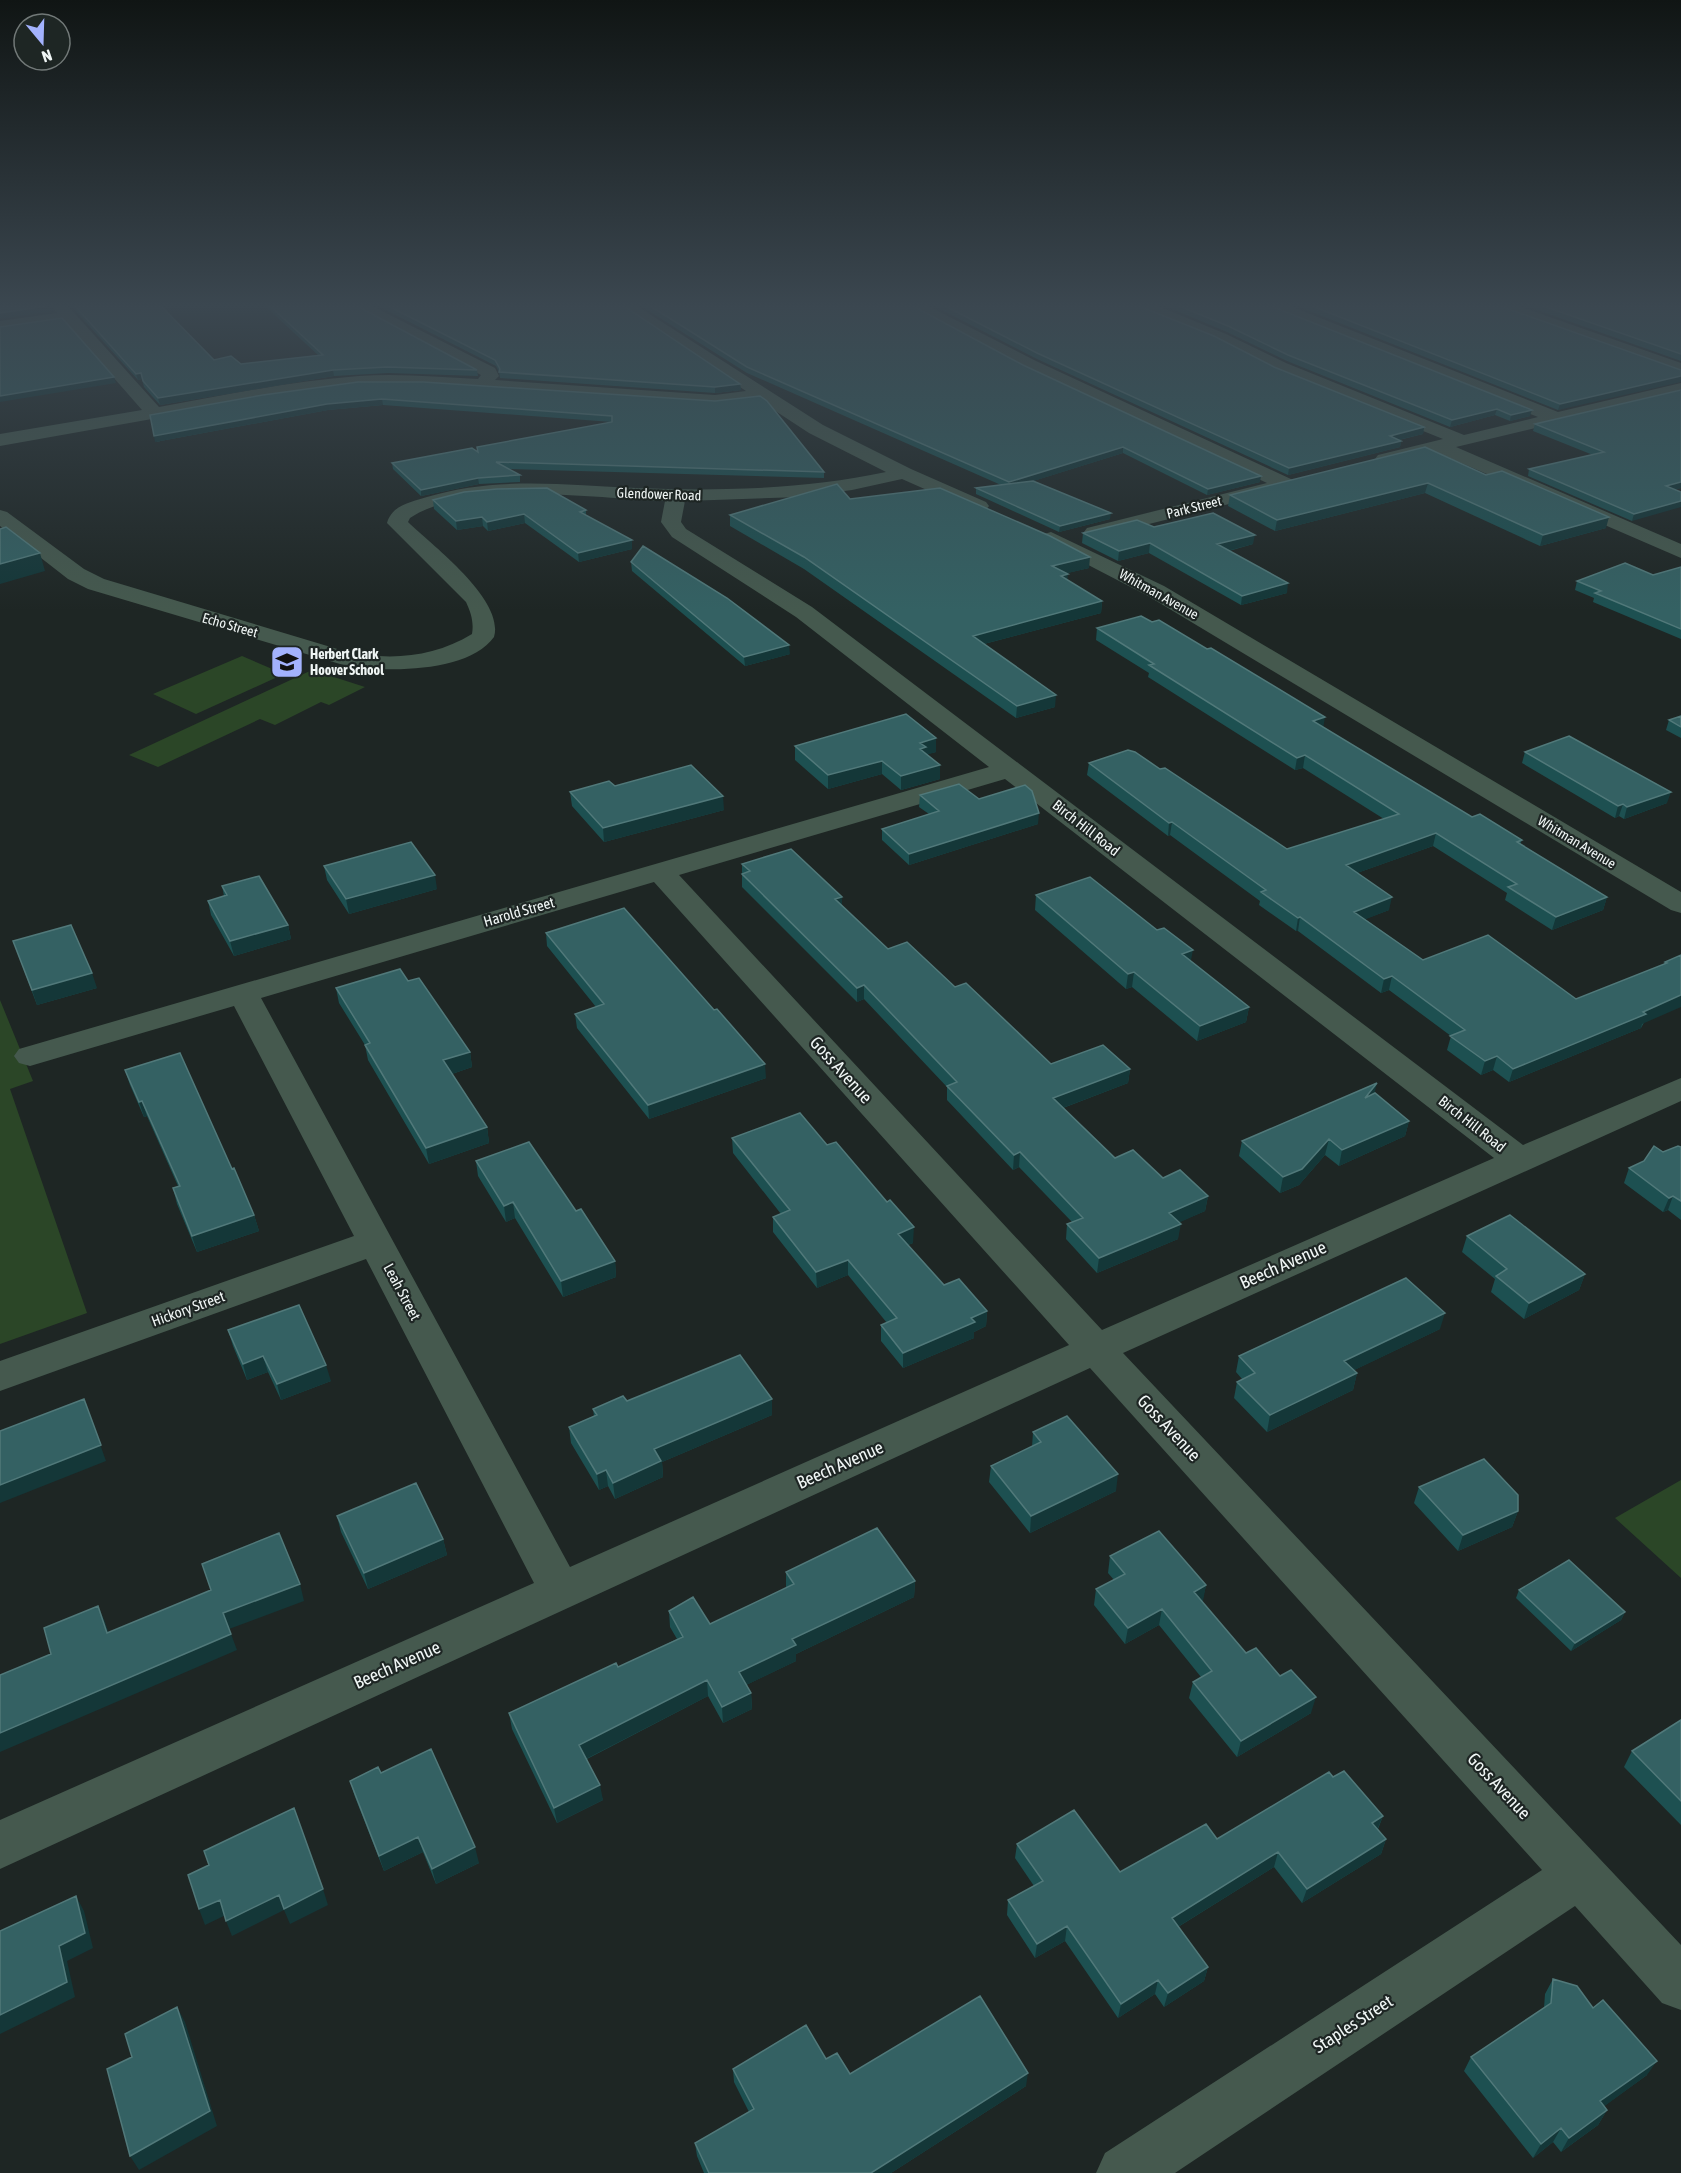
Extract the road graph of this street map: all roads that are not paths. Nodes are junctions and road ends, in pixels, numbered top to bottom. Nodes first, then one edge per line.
1 (150, 407) edge
2 (188, 407) edge
3 (783, 407) edge
4 (1121, 407) edge
5 (1380, 407) edge
6 (1531, 407) edge
7 (1601, 407) edge
8 (155, 413) junction
9 (1557, 418) junction
10 (0, 440) edge
11 (1461, 440) junction
12 (1437, 446) junction
13 (1367, 464) edge
14 (904, 473) junction
15 (1309, 478) edge
16 (1286, 484) junction
17 (676, 495) junction
18 (417, 506) joint
19 (0, 516) edge
20 (1002, 517) edge
21 (1035, 531) edge
22 (1057, 541) junction
23 (1681, 552) edge
24 (1009, 768) junction
25 (660, 871) junction
26 (1681, 904) edge
27 (243, 993) junction
28 (30, 1056) dead end
29 (1681, 1088) edge
30 (1518, 1160) junction
31 (376, 1242) junction
32 (1096, 1349) junction
33 (0, 1376) edge
34 (561, 1591) junction
35 (0, 1845) edge
36 (1580, 1874) junction
37 (1681, 1984) edge
38 (1125, 2173) edge

1 - 8 street
2 - 8 street
3 - 14 street
4 - 16 street
5 - 11 street
6 - 9 street
7 - 9 street
8 - 10 street
9 - 11 street
11 - 12 street
12 - 13 street
12 - 23 street
14 - 17 street, Glendower Road
14 - 20 street
15 - 16 street, Park Street
16 - 22 street, Park Street
17 - 18 street, Glendower Road
17 - 24 street, Birch Hill Road
18 - 19 street, Echo Street
21 - 22 street, Whitman Avenue
22 - 26 street, Whitman Avenue
24 - 25 street, Harold Street
24 - 30 street, Birch Hill Road
25 - 27 street, Harold Street
25 - 32 street, Goss Avenue
27 - 28 street, Harold Street
27 - 31 street, Leah Street
29 - 30 street, Beech Avenue
30 - 32 street, Beech Avenue
31 - 33 street, Hickory Street
31 - 34 street, Leah Street
32 - 34 street, Beech Avenue
32 - 36 street, Goss Avenue
34 - 35 street, Beech Avenue
36 - 37 street, Goss Avenue
36 - 38 street, Staples Street

